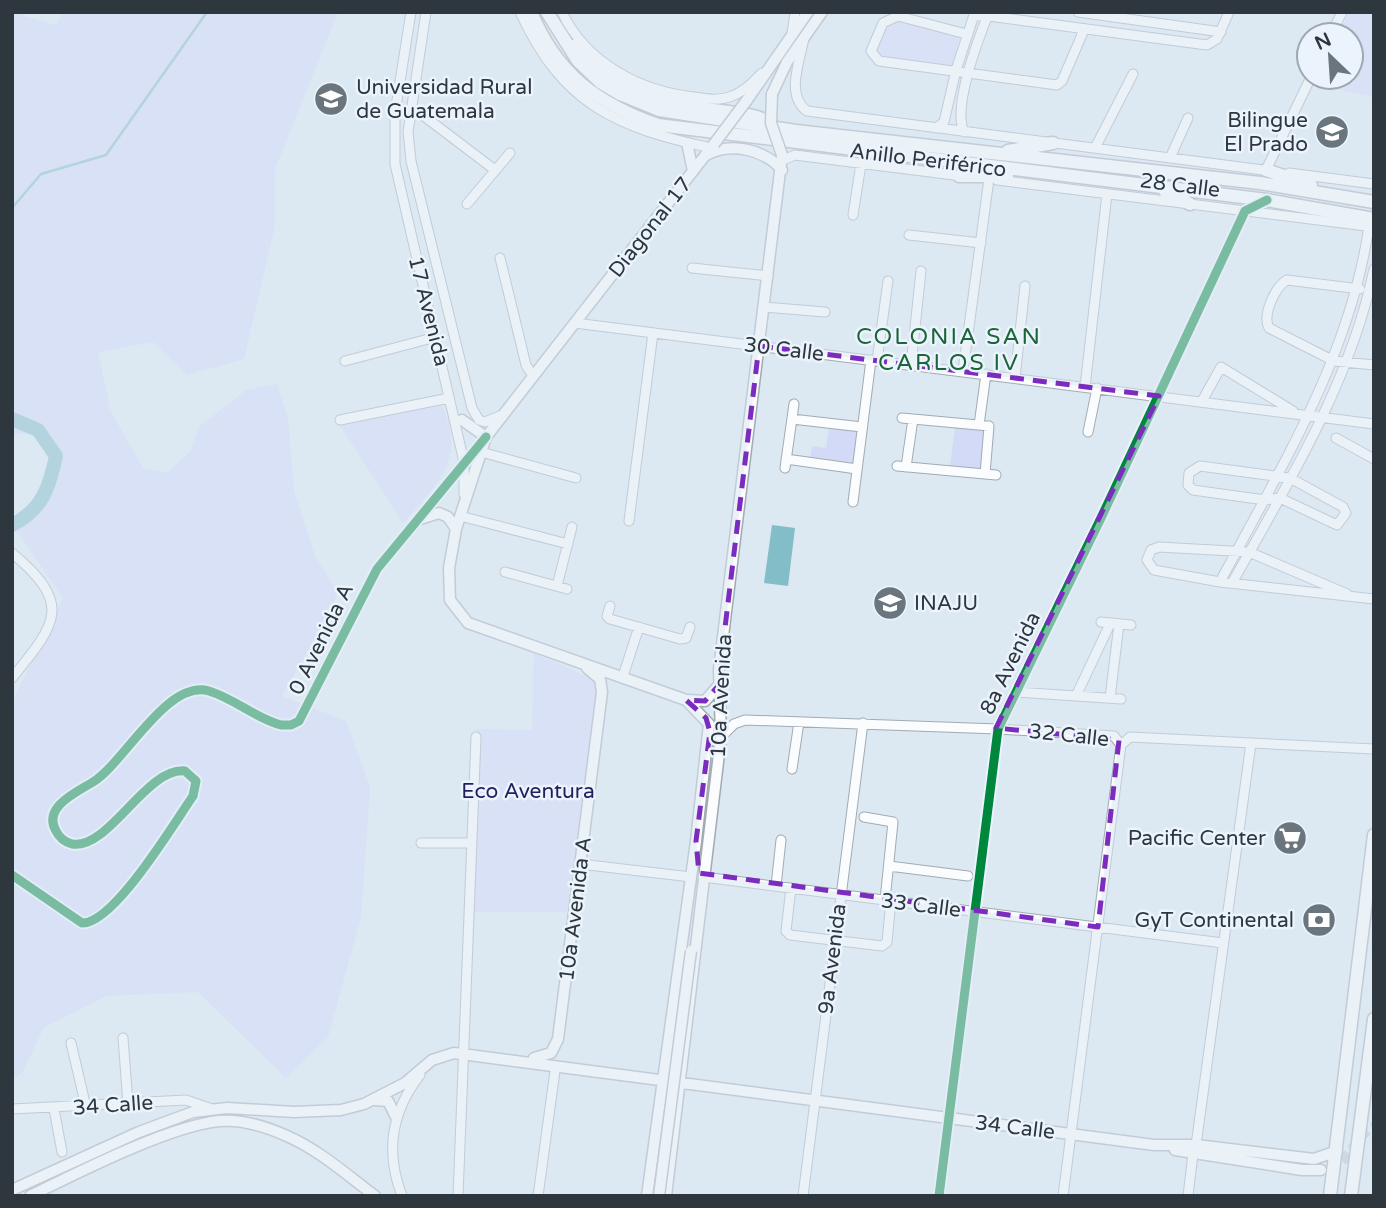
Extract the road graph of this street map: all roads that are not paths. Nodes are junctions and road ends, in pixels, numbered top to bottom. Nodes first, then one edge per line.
1 (411, 12) edge
2 (426, 12) edge
3 (520, 12) edge
4 (531, 12) edge
5 (548, 12) edge
6 (562, 12) edge
7 (795, 12) edge
8 (808, 12) edge
9 (822, 12) edge
10 (1078, 12) edge
11 (1229, 12) edge
12 (975, 13) edge
13 (988, 15) edge
14 (1084, 30) junction
15 (1221, 32) junction
16 (792, 34) junction
17 (966, 34) junction
18 (805, 35) junction
19 (768, 67) junction
20 (956, 70) junction
21 (970, 72) junction
22 (1133, 74) dead end
23 (1304, 91) edge
24 (412, 107) junction
25 (1188, 118) dead end
26 (771, 122) junction
27 (936, 128) junction
28 (964, 132) junction
29 (687, 143) junction
30 (1053, 143) junction
31 (1095, 148) junction
32 (710, 149) junction
33 (510, 153) dead end
34 (995, 153) junction
35 (1170, 158) junction
36 (782, 162) junction
37 (861, 164) junction
38 (495, 170) junction
39 (1266, 170) junction
40 (692, 172) junction
41 (959, 176) junction
42 (1065, 176) junction
43 (989, 179) junction
44 (1374, 184) edge
45 (1159, 187) junction
46 (1107, 194) junction
47 (1267, 200) junction
48 (1368, 201) edge
49 (467, 204) dead end
50 (1189, 204) junction
51 (1245, 211) junction
52 (853, 215) dead end
53 (427, 222) junction
54 (1372, 222) edge
55 (408, 226) junction
56 (909, 235) dead end
57 (981, 243) junction
58 (500, 258) dead end
59 (692, 268) dead end
60 (1374, 269) edge
61 (921, 271) dead end
62 (768, 276) junction
63 (888, 281) dead end
64 (1026, 286) dead end
65 (1357, 289) junction
66 (1372, 291) edge
67 (764, 307) junction
68 (825, 313) dead end
69 (575, 323) junction
70 (650, 332) junction
71 (436, 337) junction
72 (759, 346) junction
73 (345, 361) dead end
74 (874, 361) junction
75 (1334, 361) junction
76 (1346, 363) junction
77 (911, 365) junction
78 (1374, 365) edge
79 (963, 371) junction
80 (986, 374) junction
81 (533, 376) junction
82 (1015, 378) junction
83 (1085, 387) junction
84 (1097, 388) junction
85 (1159, 396) junction
86 (449, 398) junction
87 (1202, 401) junction
88 (794, 404) dead end
89 (471, 408) junction
90 (453, 411) junction
91 (1296, 413) junction
92 (502, 415) junction
93 (1309, 415) junction
94 (1321, 416) junction
95 (902, 418) dead end
96 (792, 419) junction
97 (913, 419) junction
98 (340, 420) dead end
99 (462, 420) junction
100 (1374, 424) edge
101 (984, 426) junction
102 (862, 427) junction
103 (1088, 432) dead end
104 (486, 437) junction
105 (1336, 438) dead end
106 (481, 452) junction
107 (1374, 459) edge
108 (464, 462) junction
109 (857, 469) junction
110 (985, 474) junction
111 (996, 475) dead end
112 (1278, 475) junction
113 (576, 478) dead end
114 (1290, 478) junction
115 (1280, 498) junction
116 (1265, 500) junction
117 (853, 502) dead end
118 (461, 513) junction
119 (420, 519) junction
120 (629, 522) dead end
121 (572, 527) dead end
122 (456, 529) junction
123 (568, 544) junction
124 (12, 552) edge
125 (1249, 552) junction
126 (1236, 553) junction
127 (505, 572) dead end
128 (1220, 582) junction
129 (1232, 583) junction
130 (1347, 594) junction
131 (1373, 598) edge
132 (610, 606) dead end
133 (1110, 623) junction
134 (1131, 625) dead end
135 (639, 627) junction
136 (690, 627) dead end
137 (569, 658) junction
138 (623, 676) junction
139 (12, 678) edge
140 (718, 686) junction
141 (1015, 692) junction
142 (1076, 696) junction
143 (1110, 698) junction
144 (1121, 699) dead end
145 (686, 700) junction
146 (799, 722) junction
147 (863, 723) junction
148 (998, 729) junction
149 (476, 737) dead end
150 (721, 737) junction
151 (1251, 743) junction
152 (1121, 745) junction
153 (1374, 749) edge
154 (792, 769) dead end
155 (864, 817) dead end
156 (1374, 835) edge
157 (781, 840) dead end
158 (421, 843) dead end
159 (470, 844) junction
160 (580, 864) junction
161 (889, 866) junction
162 (12, 876) edge
163 (968, 876) dead end
164 (697, 877) junction
165 (776, 886) junction
166 (791, 888) junction
167 (839, 894) junction
168 (888, 900) junction
169 (973, 911) junction
170 (1098, 927) junction
171 (696, 932) junction
172 (835, 940) junction
173 (1223, 943) junction
174 (1374, 1019) edge
175 (123, 1038) dead end
176 (71, 1043) dead end
177 (464, 1054) junction
178 (484, 1056) junction
179 (665, 1057) junction
180 (513, 1059) junction
181 (684, 1059) junction
182 (432, 1060) junction
183 (555, 1071) junction
184 (609, 1074) junction
185 (662, 1081) junction
186 (681, 1083) junction
187 (814, 1100) junction
188 (371, 1101) junction
189 (128, 1104) junction
190 (86, 1107) junction
191 (12, 1109) edge
192 (54, 1109) junction
193 (212, 1109) junction
194 (1368, 1110) edge
195 (396, 1117) junction
196 (949, 1118) junction
197 (1071, 1134) junction
198 (1194, 1150) junction
199 (62, 1152) dead end
200 (1336, 1152) junction
201 (1321, 1170) dead end
202 (12, 1190) edge
203 (30, 1196) edge
204 (375, 1196) edge
205 (401, 1196) edge
206 (458, 1196) edge
207 (538, 1196) edge
208 (647, 1196) edge
209 (659, 1196) edge
210 (666, 1196) edge
211 (803, 1196) edge
212 (939, 1196) edge
213 (1063, 1196) edge
214 (1188, 1196) edge
215 (1330, 1196) edge
216 (1351, 1196) edge

1 - 55 street, 17 Avenida
2 - 24 street, 17 Avenida
3 - 29 street
4 - 42 highway, Anillo Periférico
5 - 26 highway
5 - 34 highway, Anillo Periférico
6 - 19 street
7 - 16 street
8 - 16 main road, Diagonal 17
9 - 18 main road
10 - 15 street
11 - 15 street
12 - 13 street
12 - 17 street
13 - 14 street
13 - 21 street
14 - 15 street
14 - 21 street
16 - 19 main road, Diagonal 17
17 - 20 street
17 - 20 street
18 - 26 main road, bridge
18 - 27 street, 28 Calle
19 - 32 main road, Diagonal 17, bridge
20 - 21 street
20 - 27 street
21 - 28 street
22 - 31 street
23 - 39 street
24 - 38 street
24 - 53 street, 17 Avenida
25 - 35 street
26 - 36 main road, bridge
27 - 28 street, 28 Calle
28 - 30 street, 28 Calle
29 - 32 street
29 - 40 main road
30 - 31 street, 28 Calle
30 - 34 highway
31 - 35 street, 28 Calle
32 - 36 main road
32 - 40 main road, Diagonal 17
33 - 38 street
34 - 48 highway, Anillo Periférico
35 - 39 street, 28 Calle
36 - 37 street, 28 Calle
36 - 62 main road, 10a Avenida
37 - 41 street, 28 Calle
37 - 52 street
38 - 49 street
39 - 44 street, 28 Calle
39 - 48 highway
40 - 69 main road, Diagonal 17
41 - 42 highway
41 - 43 street, 28 Calle
42 - 45 highway, Anillo Periférico
43 - 46 street, 28 Calle
43 - 57 street
45 - 47 highway, Anillo Periférico
45 - 50 highway
46 - 50 street, 28 Calle
46 - 83 street
47 - 51 street
47 - 54 highway, Anillo Periférico
50 - 51 street, 28 Calle
51 - 54 street, 28 Calle
51 - 85 street, 8a Avenida
53 - 55 street
53 - 89 street, 17 Avenida
54 - 65 street
55 - 71 street, 17 Avenida
56 - 57 street
57 - 79 street
58 - 81 street
59 - 62 street
60 - 66 street
61 - 77 street
62 - 67 main road, 10a Avenida
63 - 74 street
64 - 82 street
65 - 66 street
65 - 75 street
65 - 75 street
66 - 76 street
67 - 68 street
67 - 72 main road, 10a Avenida
69 - 70 street, 30 Calle
69 - 81 main road, Diagonal 17
70 - 72 street, 30 Calle
70 - 120 street
71 - 73 street
71 - 86 street, 17 Avenida
72 - 74 street, 30 Calle
72 - 140 main road, 10a Avenida
74 - 77 street, 30 Calle
74 - 102 street
75 - 76 street
75 - 93 street
76 - 78 street
76 - 94 street
77 - 79 street, 30 Calle
79 - 80 street, 30 Calle
80 - 82 street, 30 Calle
80 - 101 street
81 - 92 main road, Diagonal 17
82 - 83 street, 30 Calle
83 - 84 street, 30 Calle
84 - 85 street, 30 Calle
84 - 103 street
85 - 87 street, 30 Calle
85 - 141 street, 8a Avenida
86 - 90 street, 17 Avenida
86 - 98 street
87 - 91 street, 30 Calle
87 - 91 street, 30 Calle
88 - 96 street
89 - 92 street
89 - 99 street
90 - 99 street
90 - 108 street, 17 Avenida
91 - 93 street, 30 Calle
92 - 104 main road, Diagonal 17
93 - 94 street, 30 Calle
93 - 112 street
94 - 100 street, 30 Calle
94 - 114 street
95 - 97 street
96 - 102 street
96 - 109 street
97 - 101 street
97 - 110 street
99 - 104 main road
101 - 110 street
102 - 109 street
104 - 106 main road, Diagonal 17
104 - 108 street, Diagonal 17
105 - 107 street
106 - 113 street
106 - 118 main road, Diagonal 17
108 - 118 street, 17 Avenida
108 - 119 street, 0 Avenida A
109 - 117 street
110 - 111 street
112 - 114 street
112 - 116 street
112 - 116 street
114 - 115 street
114 - 115 street
115 - 116 street
115 - 125 street
116 - 126 street
118 - 122 main road, 17 Avenida
118 - 123 street
119 - 122 main road
119 - 162 street, 0 Avenida A
121 - 123 street
122 - 137 main road, 17 Avenida
123 - 127 street
124 - 139 street
125 - 126 street
125 - 129 street
125 - 130 street
126 - 128 street
126 - 128 street
128 - 129 street
129 - 130 street
130 - 131 street
132 - 135 street
133 - 134 street
133 - 142 street
133 - 143 street
135 - 136 street
135 - 138 street
137 - 138 main road
137 - 160 main road, 10a Avenida A
138 - 145 main road
140 - 145 main road
140 - 150 main road, 10a Avenida
141 - 142 street
141 - 148 street, 8a Avenida
142 - 143 street
143 - 144 street
145 - 164 main road, 10a Avenida
146 - 147 street, 32 Calle
146 - 150 street, 32 Calle
146 - 154 street
147 - 148 street, 32 Calle
147 - 167 street, 9a Avenida
148 - 152 street, 32 Calle
148 - 169 street, 8a Avenida
149 - 159 street
150 - 164 main road, 10a Avenida
151 - 152 street, 32 Calle
151 - 153 street, 32 Calle
151 - 173 street
152 - 170 street
155 - 161 street
156 - 200 highway
157 - 165 street
158 - 159 street
159 - 177 street
160 - 164 street, 33 Calle
160 - 180 main road, 10a Avenida A
161 - 163 street
161 - 168 street
164 - 165 street, 33 Calle
164 - 171 main road, 10a Avenida
164 - 179 main road, 10a Avenida
165 - 166 street, 33 Calle
166 - 167 street, 33 Calle
166 - 172 street
167 - 168 street, 33 Calle
167 - 172 street, 9a Avenida
168 - 169 street, 33 Calle
168 - 172 street
169 - 170 street, 33 Calle
169 - 196 street, 8a Avenida
170 - 173 street, 33 Calle
170 - 197 street
171 - 181 main road, 10a Avenida
171 - 209 main road, bridge
172 - 187 street, 9a Avenida
173 - 198 street
174 - 194 highway
175 - 189 street
176 - 190 street
177 - 178 main road, 34 Calle
177 - 182 main road, 34 Calle
177 - 206 street
178 - 180 main road, 34 Calle
178 - 183 main road, 34 Calle
179 - 181 main road
179 - 185 main road, 10a Avenida
180 - 184 main road, 34 Calle
181 - 186 main road, 10a Avenida
182 - 188 main road
182 - 195 street
183 - 184 main road, 34 Calle
183 - 207 street
184 - 185 main road, 34 Calle
185 - 186 main road, 34 Calle
185 - 208 main road, 10a Avenida
186 - 187 main road, 34 Calle
186 - 210 main road, 10a Avenida
187 - 196 main road, 34 Calle
187 - 211 street, 9a Avenida
188 - 193 main road
188 - 195 main road
189 - 190 street, 34 Calle
189 - 193 street, 34 Calle
190 - 192 street, 34 Calle
191 - 192 street, 34 Calle
192 - 199 street
193 - 202 main road
194 - 216 highway
195 - 205 street
196 - 197 main road, 34 Calle
196 - 212 street, 8a Avenida
197 - 198 main road, 34 Calle
197 - 213 street
198 - 200 main road, 34 Calle
198 - 201 main road
198 - 214 street
200 - 215 highway
203 - 204 main road

